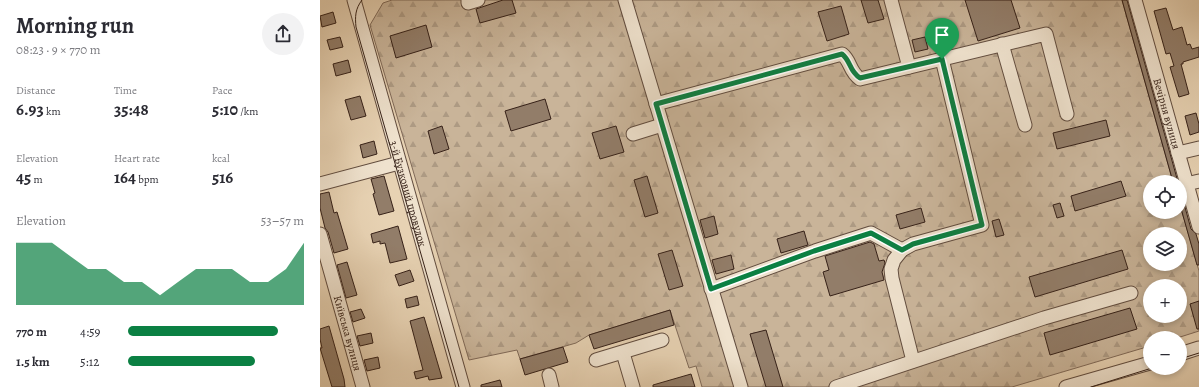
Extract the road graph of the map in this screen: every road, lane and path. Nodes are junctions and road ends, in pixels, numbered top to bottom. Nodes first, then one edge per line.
1 (354, 0) edge
2 (468, 0) edge
3 (478, 0) edge
4 (625, 0) edge
5 (891, 0) edge
6 (1135, 0) edge
7 (1002, 44) junction
8 (942, 59) junction
9 (909, 67) junction
10 (656, 104) junction
11 (1067, 114) dead end
12 (662, 125) junction
13 (1025, 125) dead end
14 (633, 134) dead end
15 (1199, 148) edge
16 (1178, 153) junction
17 (399, 163) junction
18 (1184, 175) edge
19 (1199, 181) edge
20 (320, 184) edge
21 (1187, 184) edge
22 (1187, 187) edge
23 (1199, 228) edge
24 (320, 234) edge
25 (902, 250) junction
26 (711, 289) junction
27 (1131, 293) dead end
28 (662, 340) dead end
29 (1199, 348) edge
30 (1187, 352) edge
31 (623, 353) junction
32 (596, 360) dead end
33 (913, 361) junction
34 (1143, 365) edge
35 (363, 387) edge
36 (463, 387) edge
37 (633, 387) edge
38 (740, 387) edge
39 (836, 387) edge
40 (1066, 387) edge

1 - 17 street, 3-й Бузковий провулок
2 - 3 street
4 - 10 street
5 - 9 street
6 - 16 street, Вечірня вулиця
7 - 8 street
7 - 11 street
7 - 13 street
8 - 9 street
8 - 25 street
9 - 10 street
10 - 12 street
12 - 14 street
12 - 26 street
15 - 16 street
16 - 18 street, Вечірня вулиця
17 - 20 street
17 - 36 street, 3-й Бузковий провулок
19 - 21 street
22 - 23 street, Вечірня вулиця
24 - 35 street, Київська вулиця
25 - 26 street
25 - 33 street
26 - 38 street
27 - 33 street
28 - 31 street
29 - 30 street
31 - 32 street
31 - 37 street
33 - 39 street
34 - 40 street

